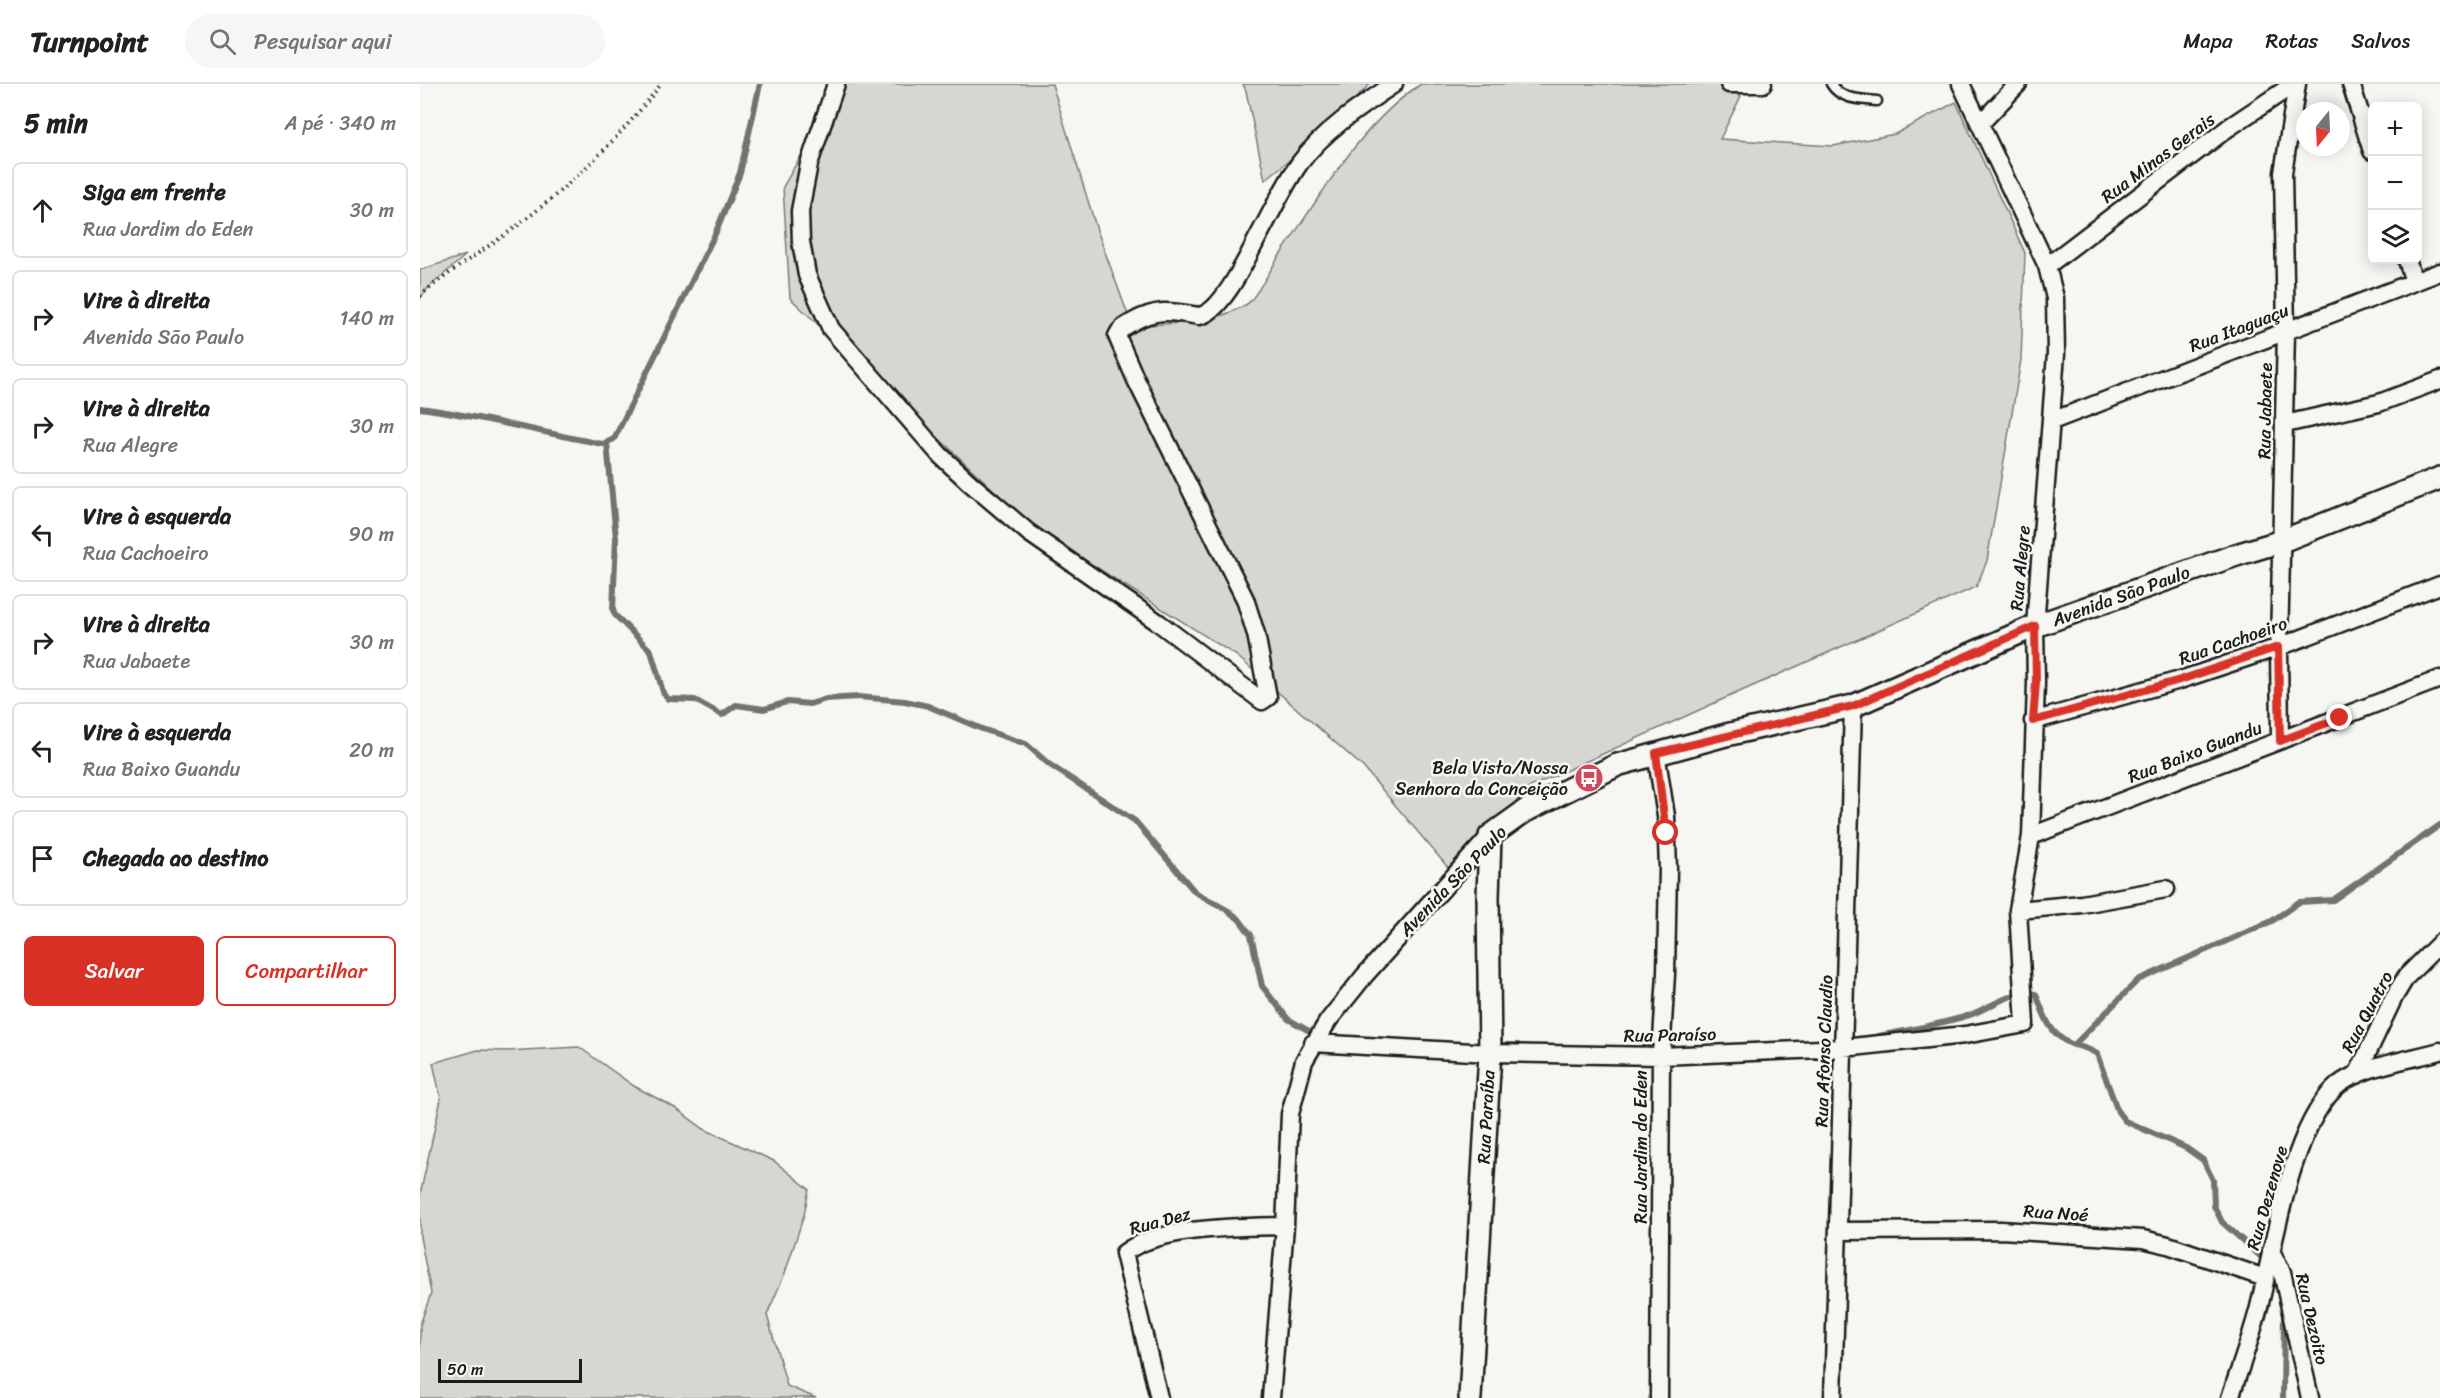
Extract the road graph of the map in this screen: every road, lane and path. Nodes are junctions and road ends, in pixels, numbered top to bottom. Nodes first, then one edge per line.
1 (661, 84) edge
2 (836, 84) edge
3 (1394, 84) edge
4 (1729, 84) edge
5 (1763, 84) edge
6 (1832, 84) edge
7 (1961, 84) edge
8 (2018, 84) edge
9 (2295, 84) edge
10 (2351, 84) edge
11 (1877, 102) dead end
12 (1980, 124) junction
13 (2368, 136) edge
14 (2408, 264) edge
15 (2047, 266) junction
16 (2440, 272) edge
17 (2414, 282) junction
18 (420, 296) edge
19 (2286, 331) junction
20 (2440, 380) edge
21 (2052, 421) junction
22 (2285, 424) junction
23 (2440, 478) edge
24 (2282, 541) junction
25 (2440, 585) edge
26 (2035, 626) junction
27 (2278, 647) junction
28 (2440, 679) edge
29 (1853, 706) junction
30 (2033, 721) junction
31 (2280, 741) junction
32 (1656, 753) junction
33 (1490, 836) junction
34 (2031, 836) junction
35 (2166, 889) dead end
36 (2018, 910) junction
37 (2440, 943) edge
38 (2025, 1024) joint
39 (1313, 1043) junction
40 (1843, 1048) junction
41 (2440, 1052) edge
42 (1490, 1053) junction
43 (1661, 1056) junction
44 (2356, 1075) junction
45 (1285, 1226) junction
46 (1838, 1231) junction
47 (2271, 1251) junction
48 (2265, 1278) junction
49 (1159, 1398) edge
50 (1271, 1398) edge
51 (1470, 1398) edge
52 (1659, 1398) edge
53 (1833, 1398) edge
54 (2230, 1398) edge
55 (2310, 1398) edge

1 - 18 path
2 - 3 street
4 - 5 street
6 - 11 lane
7 - 12 street, Rua Alegre
8 - 12 street
9 - 15 street, Rua Minas Gerais
9 - 19 street, Rua Jabaete
10 - 13 street
12 - 15 street, Rua Alegre
14 - 17 street
15 - 21 street, Rua Alegre
16 - 17 street, Rua Itaguaçu
17 - 19 street, Rua Itaguaçu
19 - 21 street, Rua Itaguaçu
19 - 22 street, Rua Jabaete
20 - 22 street
21 - 26 street, Rua Alegre
22 - 24 street, Rua Jabaete
23 - 24 street, Avenida São Paulo
24 - 26 street, Avenida São Paulo
24 - 27 street, Rua Jabaete
25 - 27 street, Rua Cachoeiro
26 - 29 street, Avenida São Paulo
26 - 30 street, Rua Alegre
27 - 30 street, Rua Cachoeiro
27 - 31 street, Rua Jabaete
28 - 31 street, Rua Baixo Guandu
29 - 32 street, Avenida São Paulo
29 - 40 street, Rua Afonso Claudio
30 - 34 street, Rua Alegre
31 - 34 street, Rua Baixo Guandu
32 - 33 street, Avenida São Paulo
32 - 43 street, Rua Jardim do Eden
33 - 39 street, Avenida São Paulo
33 - 42 street, Rua Paraíba
34 - 36 street, Rua Alegre
35 - 36 street
36 - 38 street, Rua Alegre
37 - 44 street, Rua Quatro
38 - 40 street, Rua Paraíso
39 - 42 street, Rua Paraíso
39 - 45 street, Avenida São Paulo
40 - 43 street, Rua Paraíso
40 - 46 street, Rua Afonso Claudio
41 - 44 street, Rua Dezenove
42 - 43 street, Rua Paraíso
42 - 51 street, Rua Paraíba
43 - 52 street, Rua Jardim do Eden
44 - 47 street, Rua Dezenove
45 - 49 street, Rua Dez
45 - 50 street, Avenida São Paulo
46 - 48 street, Rua Noé
46 - 53 street, Rua Afonso Claudio
47 - 48 street, Rua Dezenove
47 - 55 street, Rua Dezoito
48 - 54 street, Rua Dezenove

